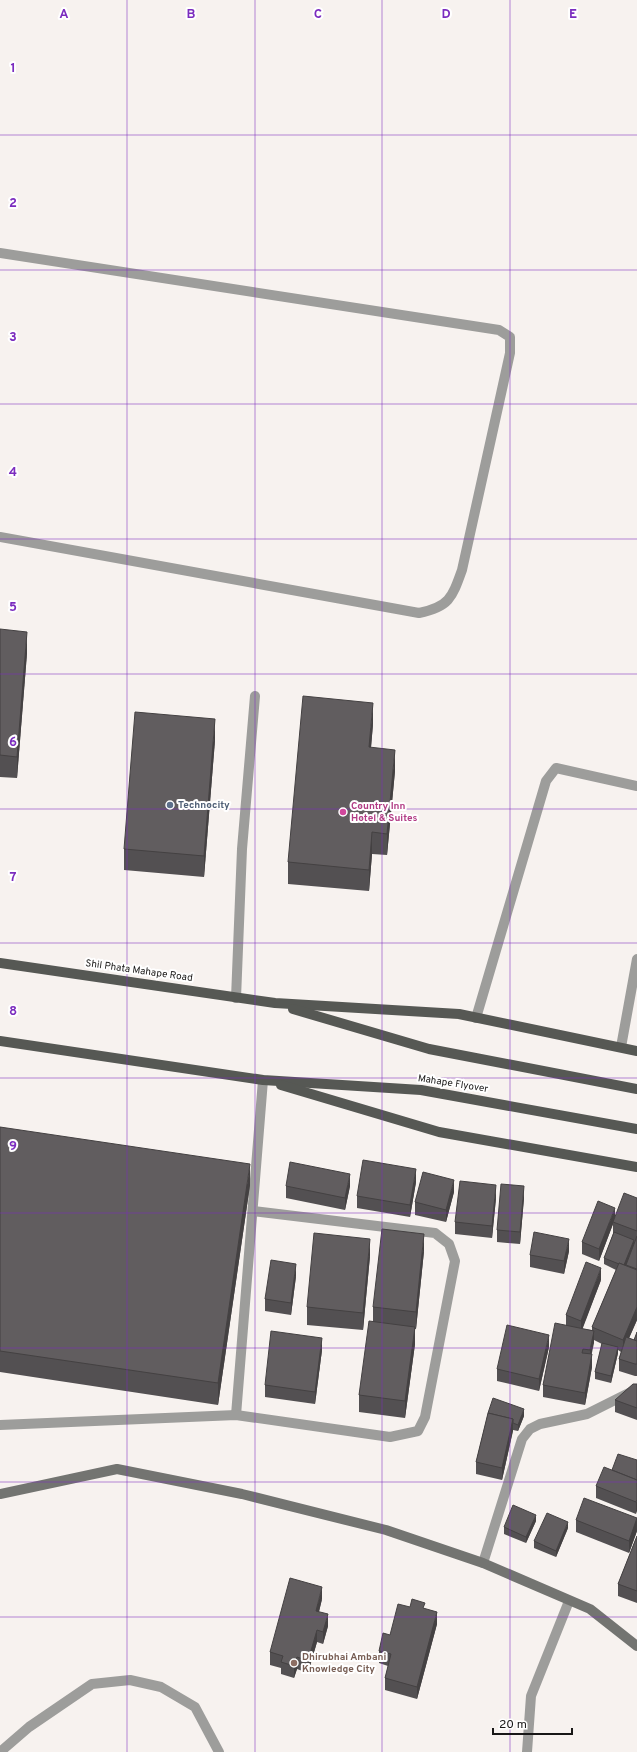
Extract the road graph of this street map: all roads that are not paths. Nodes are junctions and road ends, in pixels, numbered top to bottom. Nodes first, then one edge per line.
1 (0, 252) edge
2 (0, 537) edge
3 (255, 696) dead end
4 (637, 786) edge
5 (637, 959) edge
6 (0, 963) edge
7 (236, 998) junction
8 (275, 1003) junction
9 (476, 1018) junction
10 (0, 1041) edge
11 (621, 1047) junction
12 (637, 1050) edge
13 (263, 1080) junction
14 (637, 1089) edge
15 (637, 1129) edge
16 (637, 1168) edge
17 (253, 1211) junction
18 (637, 1389) edge
19 (236, 1415) junction
20 (0, 1425) edge
21 (0, 1494) edge
22 (483, 1563) junction
23 (569, 1601) junction
24 (637, 1646) edge
25 (0, 1752) edge
26 (219, 1752) edge
27 (527, 1752) edge

1 - 2 street
3 - 7 street
4 - 9 street
5 - 11 street
6 - 7 main road, Shil Phata Mahape Road
7 - 8 main road, Shil Phata Mahape Road
8 - 9 main road
8 - 14 main road
9 - 11 main road
10 - 13 main road
11 - 12 main road
13 - 15 main road, Mahape Flyover
13 - 16 main road
13 - 17 street
17 - 19 street
17 - 19 street
18 - 22 street
19 - 20 street
21 - 22 street
22 - 23 street
23 - 24 street
23 - 27 street
25 - 26 street

